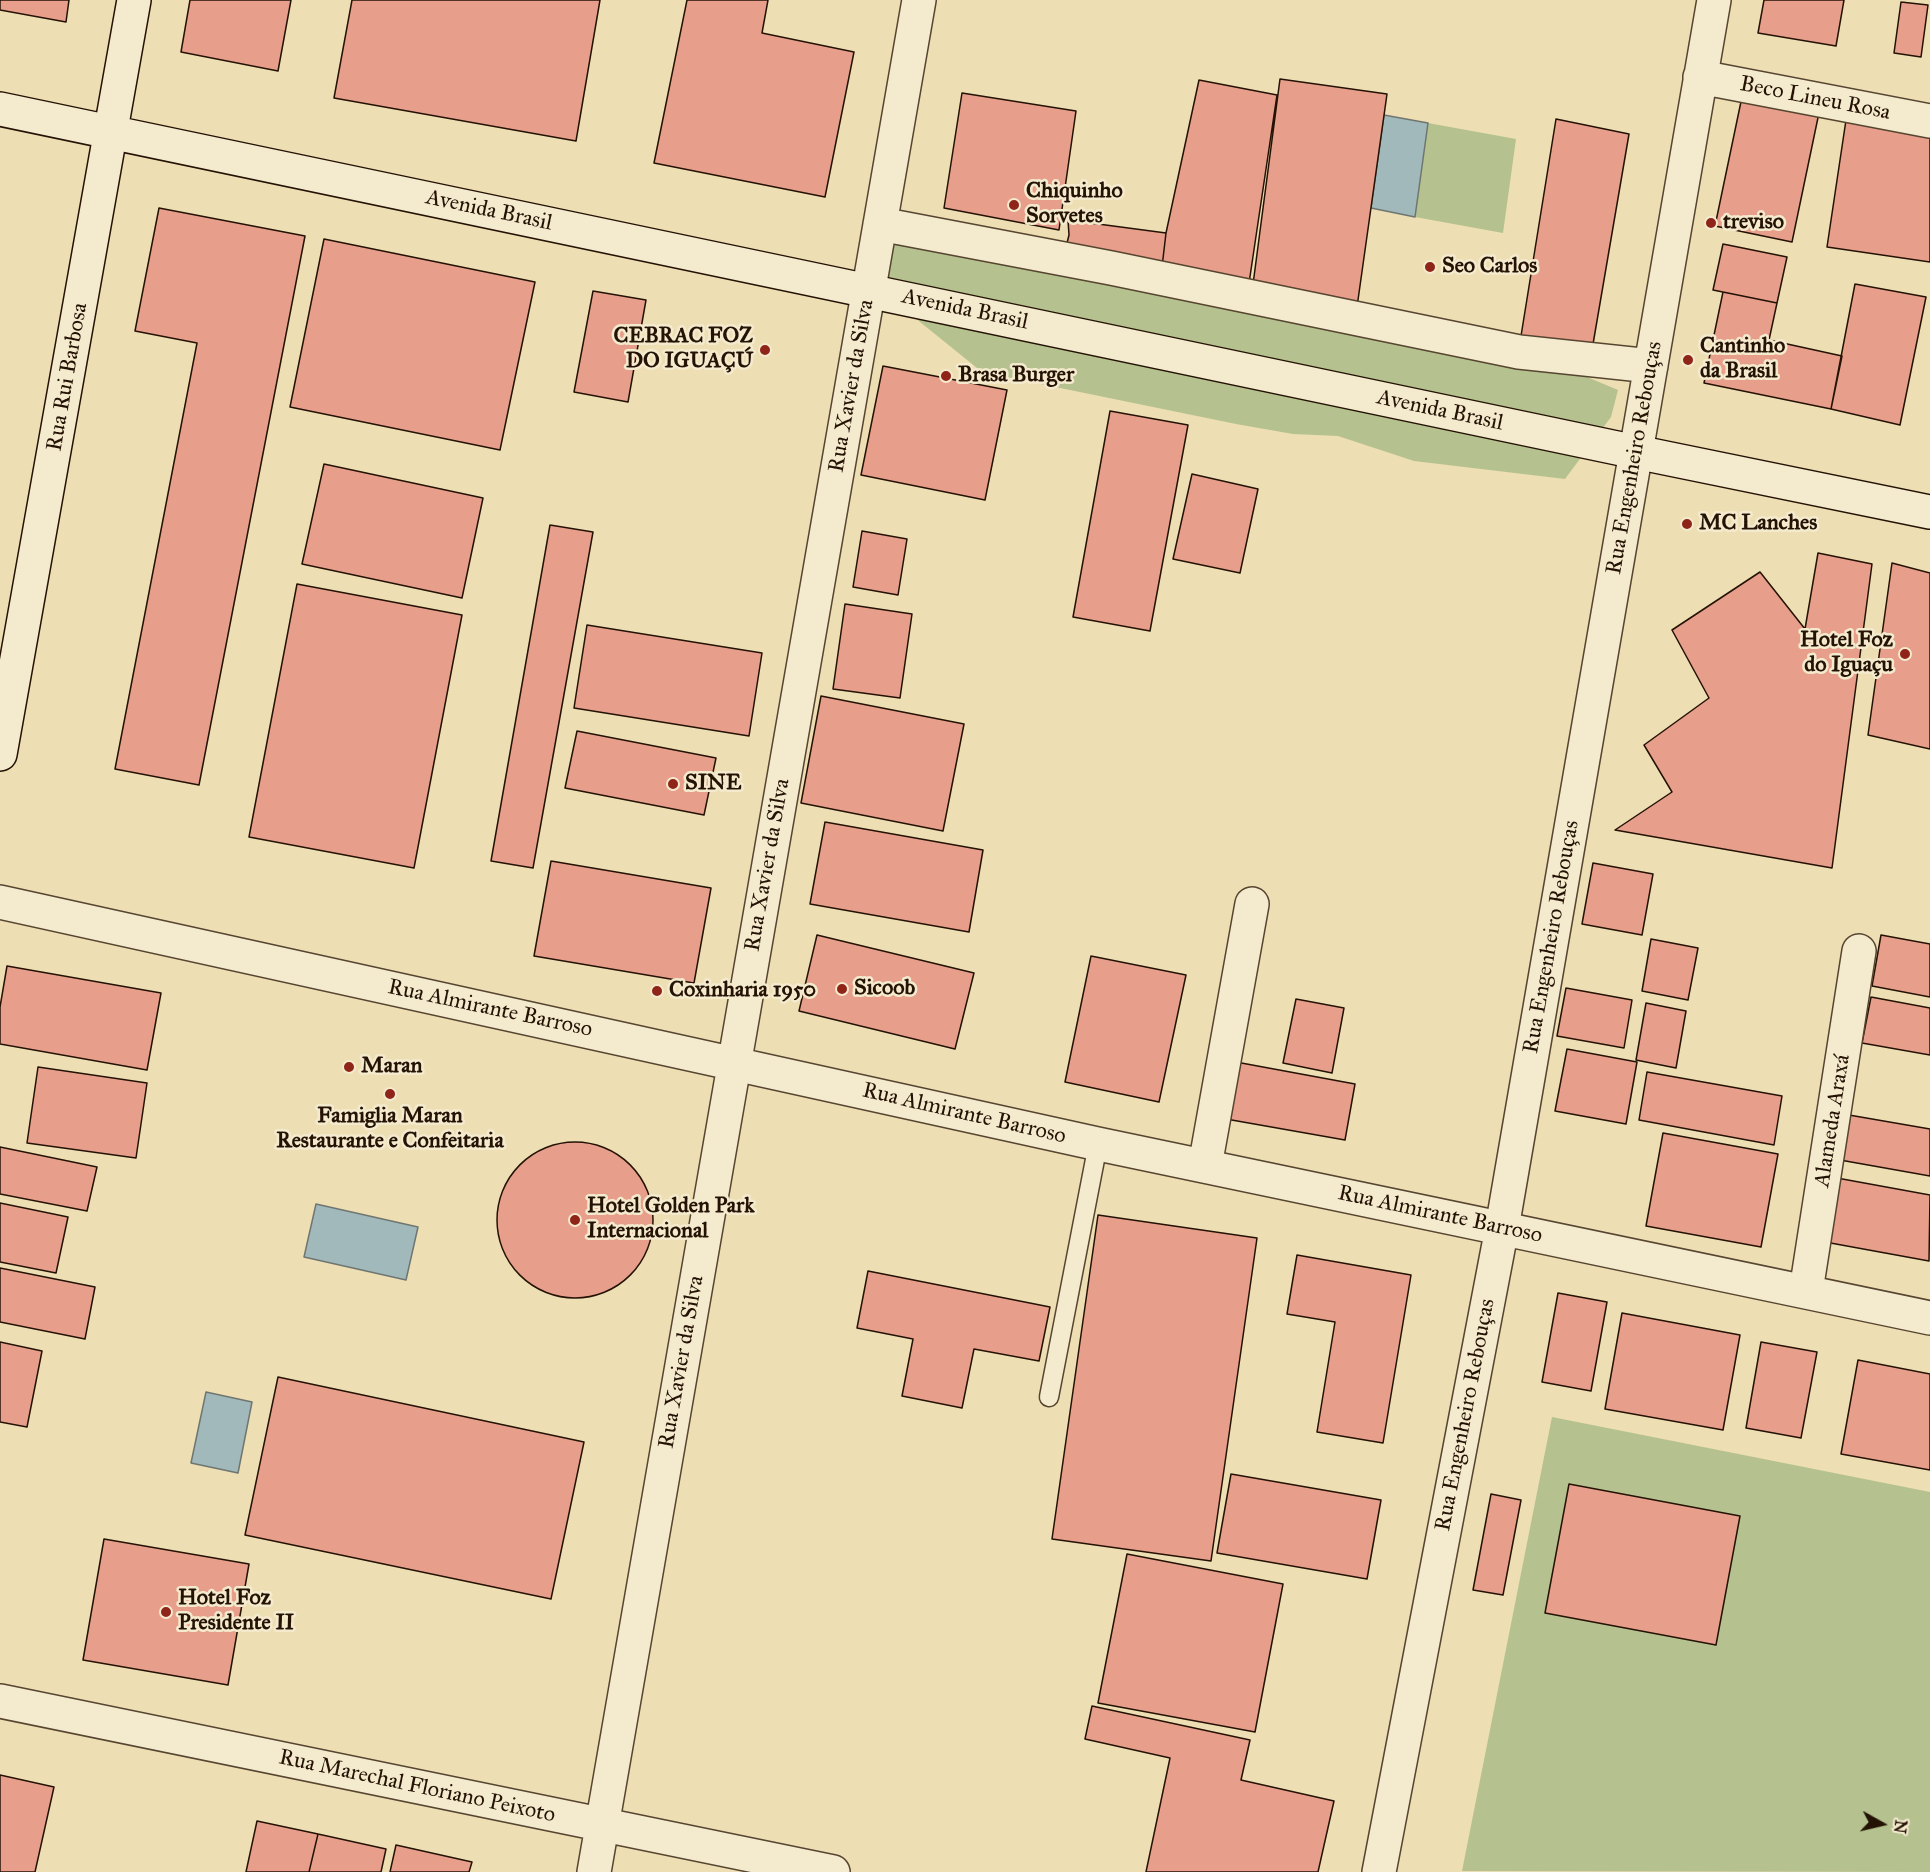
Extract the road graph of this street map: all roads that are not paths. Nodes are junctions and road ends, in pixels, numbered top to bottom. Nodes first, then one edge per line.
1 (134, 0) edge
2 (919, 0) edge
3 (1714, 0) edge
4 (1700, 77) junction
5 (0, 109) edge
6 (1930, 121) edge
7 (112, 133) junction
8 (880, 224) junction
9 (868, 290) junction
10 (1651, 366) junction
11 (1636, 452) junction
12 (1930, 512) edge
13 (0, 754) edge
14 (0, 902) edge
15 (1252, 904) dead end
16 (1859, 951) dead end
17 (734, 1063) junction
18 (1098, 1144) junction
19 (1205, 1166) junction
20 (1502, 1228) junction
21 (1806, 1291) junction
22 (1930, 1318) edge
23 (1049, 1397) dead end
24 (0, 1701) edge
25 (602, 1825) junction
26 (594, 1872) edge
27 (833, 1872) edge
28 (1379, 1872) edge

1 - 7 street, Rua Rui Barbosa
2 - 8 street, Rua Xavier da Silva
3 - 4 street, Rua Engenheiro Rebouças
4 - 6 street, Beco Lineu Rosa
4 - 10 street, Rua Engenheiro Rebouças
5 - 7 street, Avenida Brasil
7 - 9 street, Avenida Brasil
7 - 13 street, Rua Rui Barbosa
8 - 9 street, Rua Xavier da Silva
8 - 10 street
9 - 11 street, Avenida Brasil
9 - 17 street, Rua Xavier da Silva
10 - 11 street, Rua Engenheiro Rebouças
11 - 12 street, Avenida Brasil
11 - 20 street, Rua Engenheiro Rebouças
14 - 17 street, Rua Almirante Barroso
15 - 19 street
16 - 21 street, Alameda Araxá
17 - 18 street, Rua Almirante Barroso
17 - 25 street, Rua Xavier da Silva
18 - 19 street, Rua Almirante Barroso
18 - 23 lane
19 - 20 street, Rua Almirante Barroso
20 - 21 street, Rua Almirante Barroso
20 - 28 street, Rua Engenheiro Rebouças
21 - 22 street, Rua Almirante Barroso
24 - 25 street, Rua Marechal Floriano Peixoto
25 - 26 street, Rua Xavier da Silva
25 - 27 street, Rua Marechal Floriano Peixoto

